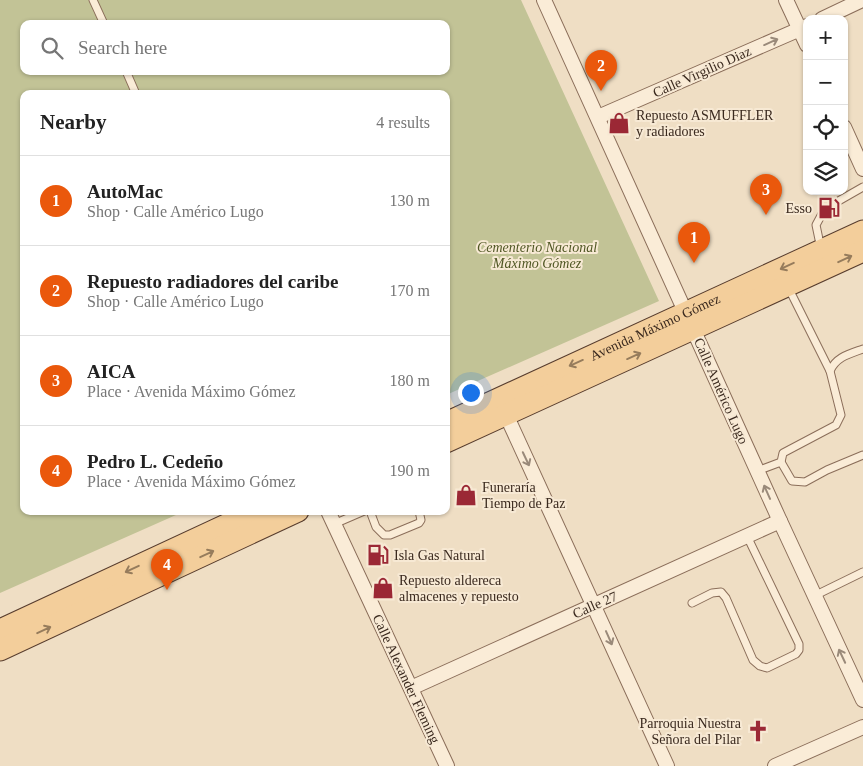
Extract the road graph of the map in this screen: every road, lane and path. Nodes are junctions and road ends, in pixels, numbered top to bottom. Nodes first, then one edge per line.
1 (93, 0) edge
2 (544, 0) edge
3 (786, 0) edge
4 (862, 0) edge
5 (830, 15) edge
6 (102, 20) edge
7 (803, 27) edge
8 (128, 75) edge
9 (134, 90) edge
10 (598, 117) junction
11 (848, 137) edge
12 (863, 169) edge
13 (863, 187) edge
14 (835, 203) dead end
15 (824, 212) dead end
16 (863, 231) edge
17 (863, 250) edge
18 (821, 251) junction
19 (787, 286) junction
20 (690, 321) junction
21 (863, 349) edge
22 (830, 371) junction
23 (502, 407) junction
24 (450, 422) edge
25 (450, 440) edge
26 (863, 455) edge
27 (780, 462) junction
28 (758, 471) junction
29 (247, 515) edge
30 (289, 515) edge
31 (345, 515) edge
32 (372, 515) edge
33 (420, 515) edge
34 (331, 518) edge
35 (780, 521) junction
36 (747, 536) junction
37 (863, 572) edge
38 (814, 596) junction
39 (692, 602) dead end
40 (594, 606) junction
41 (0, 630) edge
42 (0, 650) edge
43 (410, 688) junction
44 (863, 700) edge
45 (863, 727) edge
46 (446, 766) edge
47 (667, 766) edge
48 (775, 766) edge

1 - 6 lane
2 - 10 street, Calle Américo Lugo
3 - 7 street
4 - 5 street
10 -> 7 street, Calle Virgilio Diaz
8 - 9 lane
10 - 20 street, Calle Américo Lugo
11 - 12 street
13 - 14 lane
15 - 18 lane
16 - 18 main road, Avenida Máximo Gómez
19 -> 17 main road, Avenida Máximo Gómez
18 -> 20 main road, Avenida Máximo Gómez
19 - 20 main road, Avenida Máximo Gómez
19 - 22 lane
20 - 23 main road, Avenida Máximo Gómez
20 - 28 street, Calle Américo Lugo
21 - 22 lane
22 - 27 lane
23 - 24 main road, Avenida Máximo Gómez
23 - 25 main road, Avenida Máximo Gómez
23 -> 40 street
26 - 27 lane
27 - 28 lane
35 -> 28 street, Calle Américo Lugo
29 -> 41 main road
42 -> 30 main road
31 - 34 lane
32 - 33 lane
34 - 43 street, Calle Alexander Fleming
35 - 36 street, Calle 27
35 - 38 street, Calle Américo Lugo
36 - 39 lane
36 - 40 street, Calle 27
37 - 38 lane
44 -> 38 street, Calle Américo Lugo
40 - 43 street, Calle 27
40 -> 47 street
43 - 46 street, Calle Alexander Fleming
45 - 48 street

